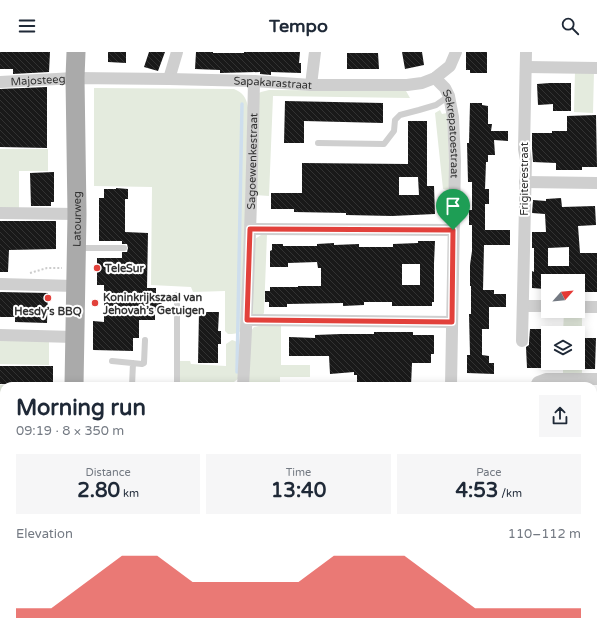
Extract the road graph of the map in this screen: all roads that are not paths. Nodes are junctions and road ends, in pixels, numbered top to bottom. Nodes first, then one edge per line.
1 (76, 52) edge
2 (177, 52) edge
3 (315, 52) edge
4 (456, 52) edge
5 (526, 52) edge
6 (526, 67) junction
7 (597, 68) edge
8 (75, 78) junction
9 (169, 78) junction
10 (435, 78) junction
11 (254, 81) junction
12 (0, 82) edge
13 (311, 84) junction
14 (449, 96) junction
15 (318, 143) dead end
16 (525, 182) junction
17 (597, 183) edge
18 (0, 213) edge
19 (77, 214) junction
20 (250, 229) junction
21 (453, 230) junction
22 (76, 248) junction
23 (124, 248) dead end
24 (0, 284) edge
25 (75, 286) junction
26 (177, 295) dead end
27 (523, 306) junction
28 (541, 306) edge
29 (585, 307) edge
30 (597, 307) edge
31 (247, 320) junction
32 (452, 322) junction
33 (0, 335) edge
34 (74, 337) junction
35 (145, 340) dead end
36 (522, 341) dead end
37 (112, 361) dead end
38 (133, 363) junction
39 (597, 379) edge
40 (74, 382) edge
41 (132, 382) edge
42 (177, 382) edge
43 (243, 382) edge
44 (451, 382) edge
45 (538, 382) edge

1 - 8 main road, Latourweg
2 - 9 street
3 - 13 street
4 - 10 street, Sapakarastraat
5 - 6 street, Frigiterestraat
6 - 7 street
6 - 16 street, Frigiterestraat
8 - 9 street, Sapakarastraat
8 - 12 street, Majosteeg
8 - 19 main road, Latourweg
9 - 11 street, Sapakarastraat
10 - 13 street, Sapakarastraat
10 - 14 street, Sekrepatoestraat
11 - 13 street, Sapakarastraat
11 - 20 street, Sagoewenkestraat
14 - 15 lane
14 - 21 street, Sekrepatoestraat
16 - 17 street
16 - 27 street, Frigiterestraat
18 - 19 street
19 - 22 main road, Latourweg
20 - 21 street
20 - 31 street, Sagoewenkestraat
21 - 32 street, Sekrepatoestraat
22 - 23 lane
22 - 25 main road, Latourweg
24 - 25 street
25 - 34 main road, Latourweg
26 - 42 lane
27 - 28 street
27 - 36 street, Frigiterestraat
29 - 30 street
31 - 32 street
31 - 43 street, Sagoewenkestraat
32 - 44 street, Sekrepatoestraat
33 - 34 street
34 - 40 main road, Latourweg
35 - 38 lane
37 - 38 lane
38 - 41 lane
39 - 45 street

